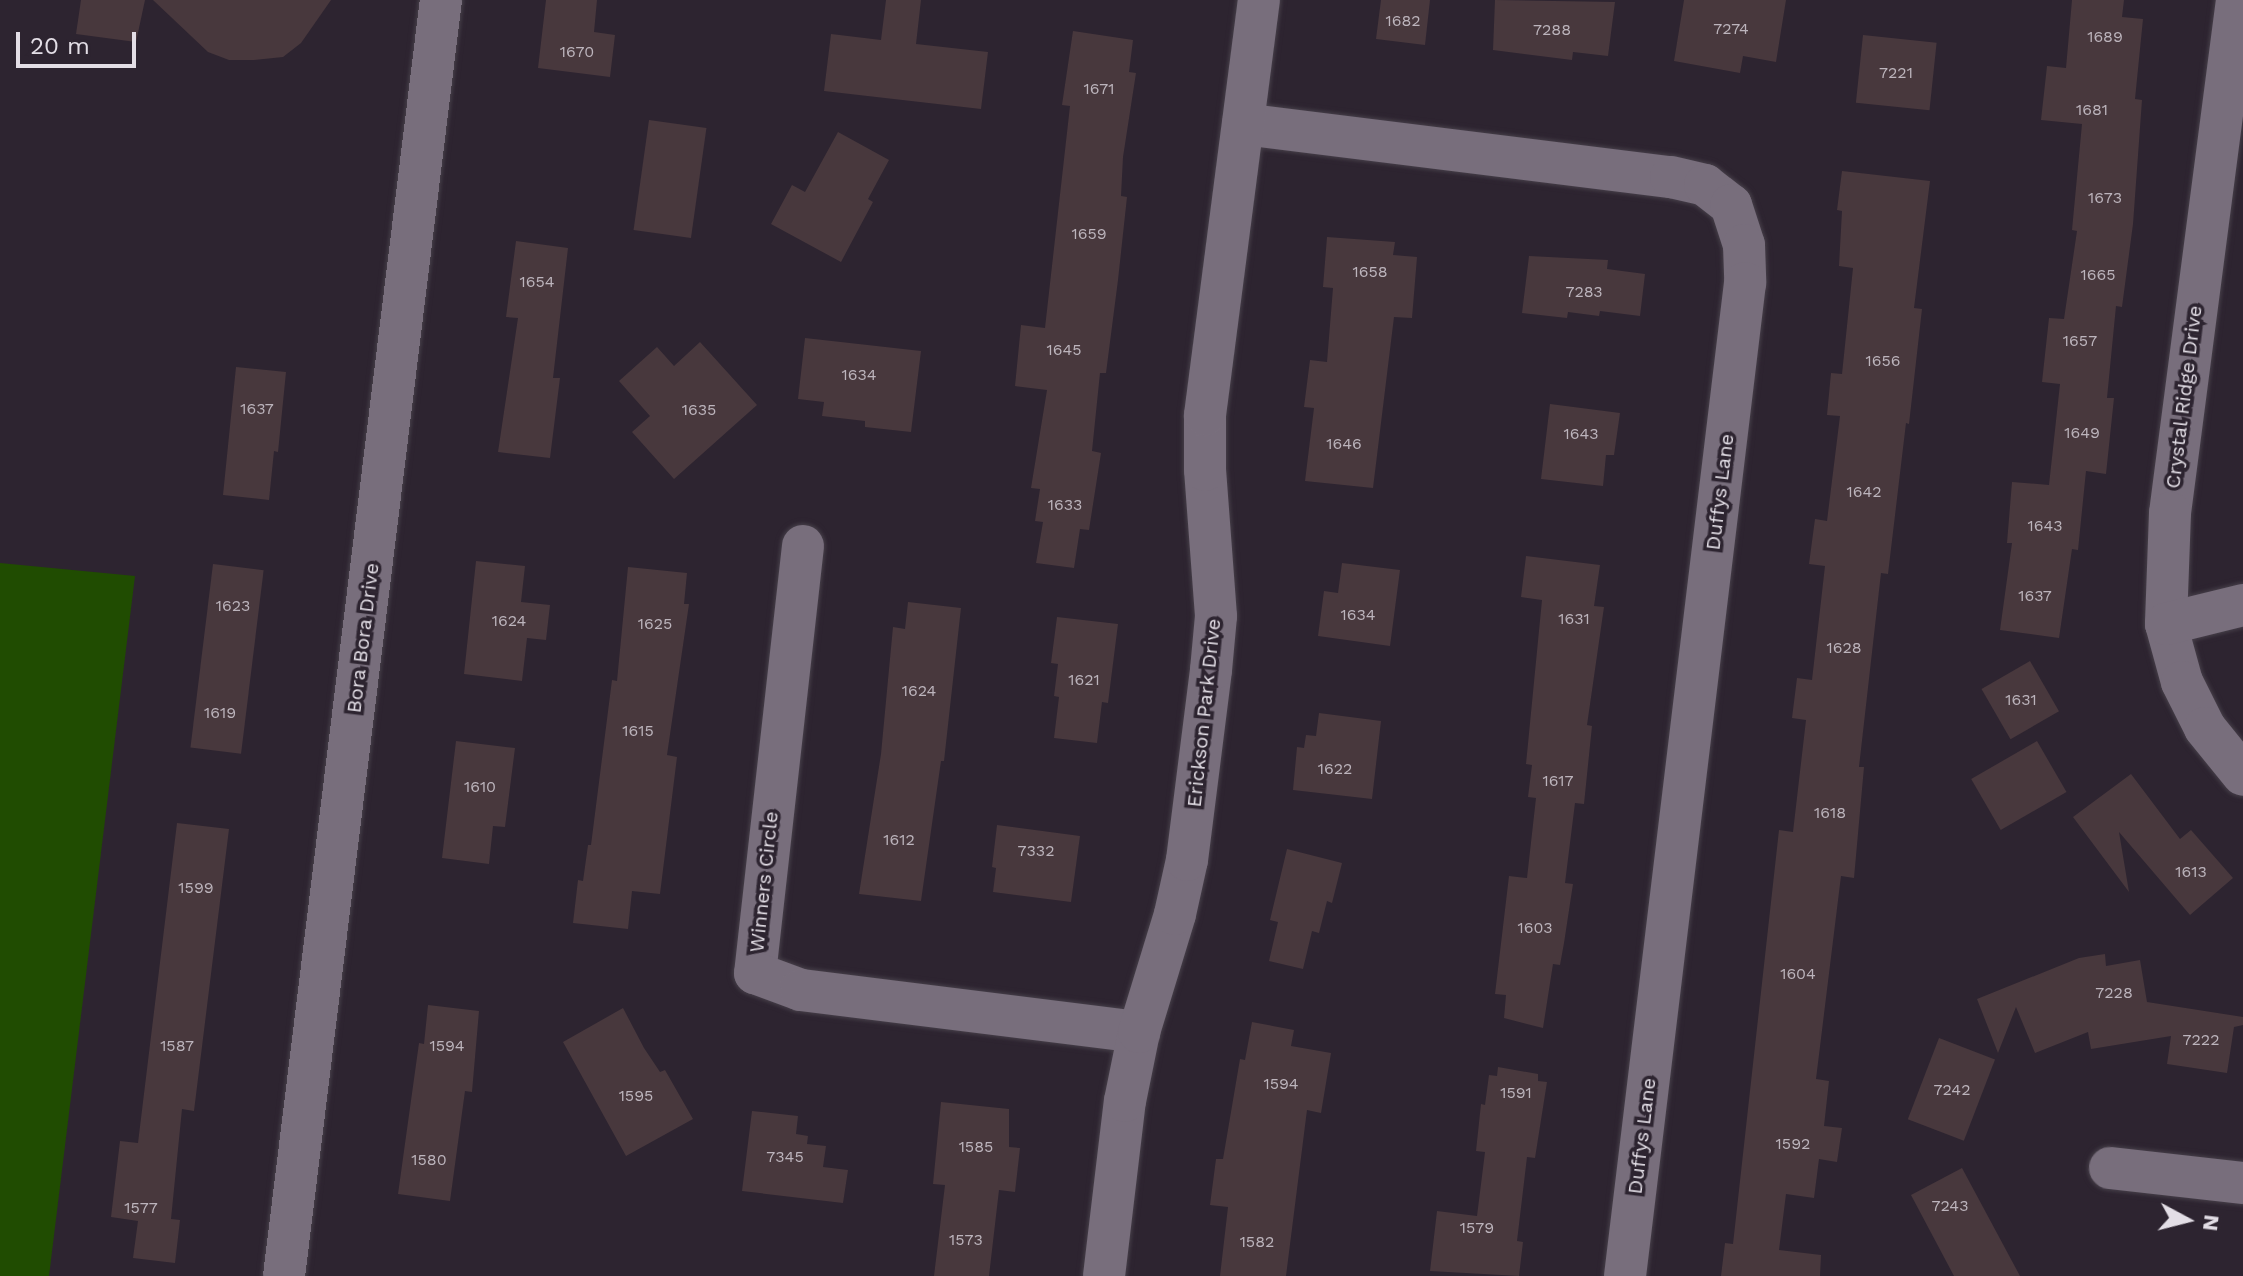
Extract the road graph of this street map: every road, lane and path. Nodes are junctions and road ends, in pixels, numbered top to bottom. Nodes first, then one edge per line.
1 (441, 0) edge
2 (1259, 0) edge
3 (2237, 0) edge
4 (1243, 124) junction
5 (803, 546) dead end
6 (2243, 605) edge
7 (2166, 624) junction
8 (2243, 775) edge
9 (1139, 1032) junction
10 (2110, 1168) dead end
11 (2243, 1183) edge
12 (284, 1276) edge
13 (1104, 1276) edge
14 (1625, 1276) edge

1 - 12 street, Bora Bora Drive
2 - 4 street, Erickson Park Drive
3 - 7 street, Crystal Ridge Drive
4 - 9 street, Erickson Park Drive
4 - 14 street, Duffys Lane
5 - 9 street, Winners Circle
6 - 7 street
7 - 8 street, Crystal Ridge Drive
9 - 13 street, Erickson Park Drive
10 - 11 street

